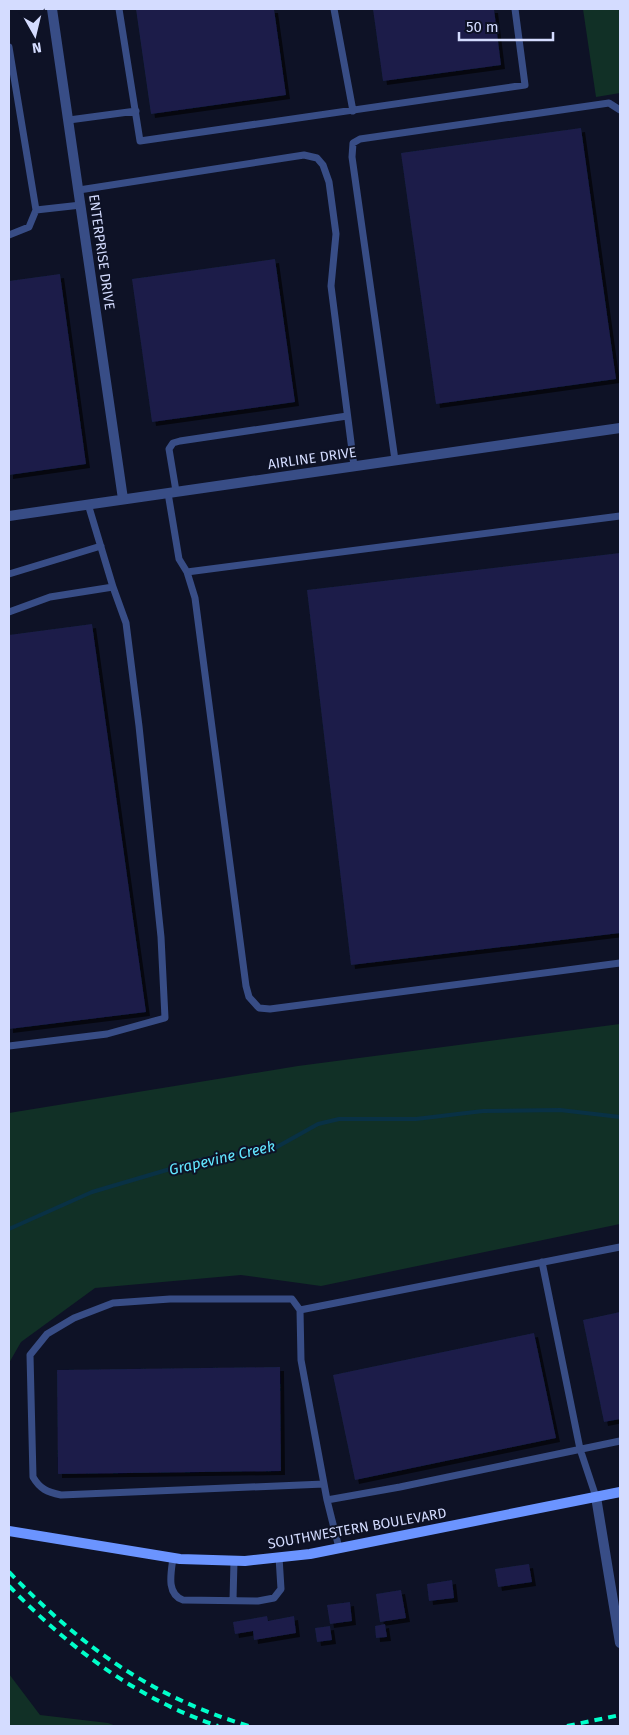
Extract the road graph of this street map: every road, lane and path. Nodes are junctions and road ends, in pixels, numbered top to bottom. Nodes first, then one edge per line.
1 (52, 9) edge
2 (119, 9) edge
3 (334, 9) edge
4 (515, 9) edge
5 (9, 47) edge
6 (620, 110) edge
7 (136, 111) junction
8 (353, 111) junction
9 (68, 120) junction
10 (79, 190) junction
11 (81, 205) junction
12 (36, 210) junction
13 (9, 235) edge
14 (348, 416) junction
15 (620, 428) edge
16 (395, 460) junction
17 (354, 466) junction
18 (172, 492) junction
19 (123, 499) junction
20 (88, 504) junction
21 (9, 516) edge
22 (620, 516) edge
23 (101, 546) junction
24 (188, 572) junction
25 (9, 574) edge
26 (114, 586) junction
27 (9, 612) edge
28 (620, 963) edge
29 (9, 1046) edge
30 (620, 1247) edge
31 (542, 1262) junction
32 (300, 1310) junction
33 (620, 1441) edge
34 (580, 1449) junction
35 (324, 1484) junction
36 (620, 1492) edge
37 (596, 1497) junction
38 (327, 1500) junction
39 (9, 1531) edge
40 (339, 1548) junction
41 (279, 1557) junction
42 (173, 1558) junction
43 (234, 1560) junction
44 (233, 1600) junction
45 (618, 1616) edge
46 (620, 1643) edge

1 - 9 street, ENTERPRISE DRIVE
2 - 7 lane
3 - 8 lane
4 - 8 lane
5 - 12 lane
6 - 16 lane
7 - 8 lane
7 - 9 lane
9 - 10 street, ENTERPRISE DRIVE
10 - 11 street, ENTERPRISE DRIVE
10 - 14 lane
11 - 12 lane
11 - 19 street, ENTERPRISE DRIVE
12 - 13 lane
14 - 17 lane
14 - 18 lane
15 - 16 street, AIRLINE DRIVE
16 - 17 street, AIRLINE DRIVE
17 - 18 street, AIRLINE DRIVE
18 - 19 street, AIRLINE DRIVE
18 - 24 lane
19 - 20 street, AIRLINE DRIVE
20 - 21 street, AIRLINE DRIVE
20 - 23 lane
22 - 24 lane
23 - 25 lane
23 - 26 lane
24 - 28 lane
26 - 27 lane
26 - 29 lane
30 - 31 lane
31 - 32 lane
31 - 34 lane
32 - 35 lane
32 - 35 lane
33 - 34 lane
34 - 37 lane
34 - 38 lane
35 - 38 lane
36 - 37 street, SOUTHWESTERN BOULEVARD
37 - 40 street, SOUTHWESTERN BOULEVARD
37 - 45 street
38 - 40 lane
39 - 42 street, SOUTHWESTERN BOULEVARD
40 - 41 street, SOUTHWESTERN BOULEVARD
41 - 43 street, SOUTHWESTERN BOULEVARD
41 - 44 lane
42 - 43 street, SOUTHWESTERN BOULEVARD
42 - 44 lane
43 - 44 lane
45 - 46 street

